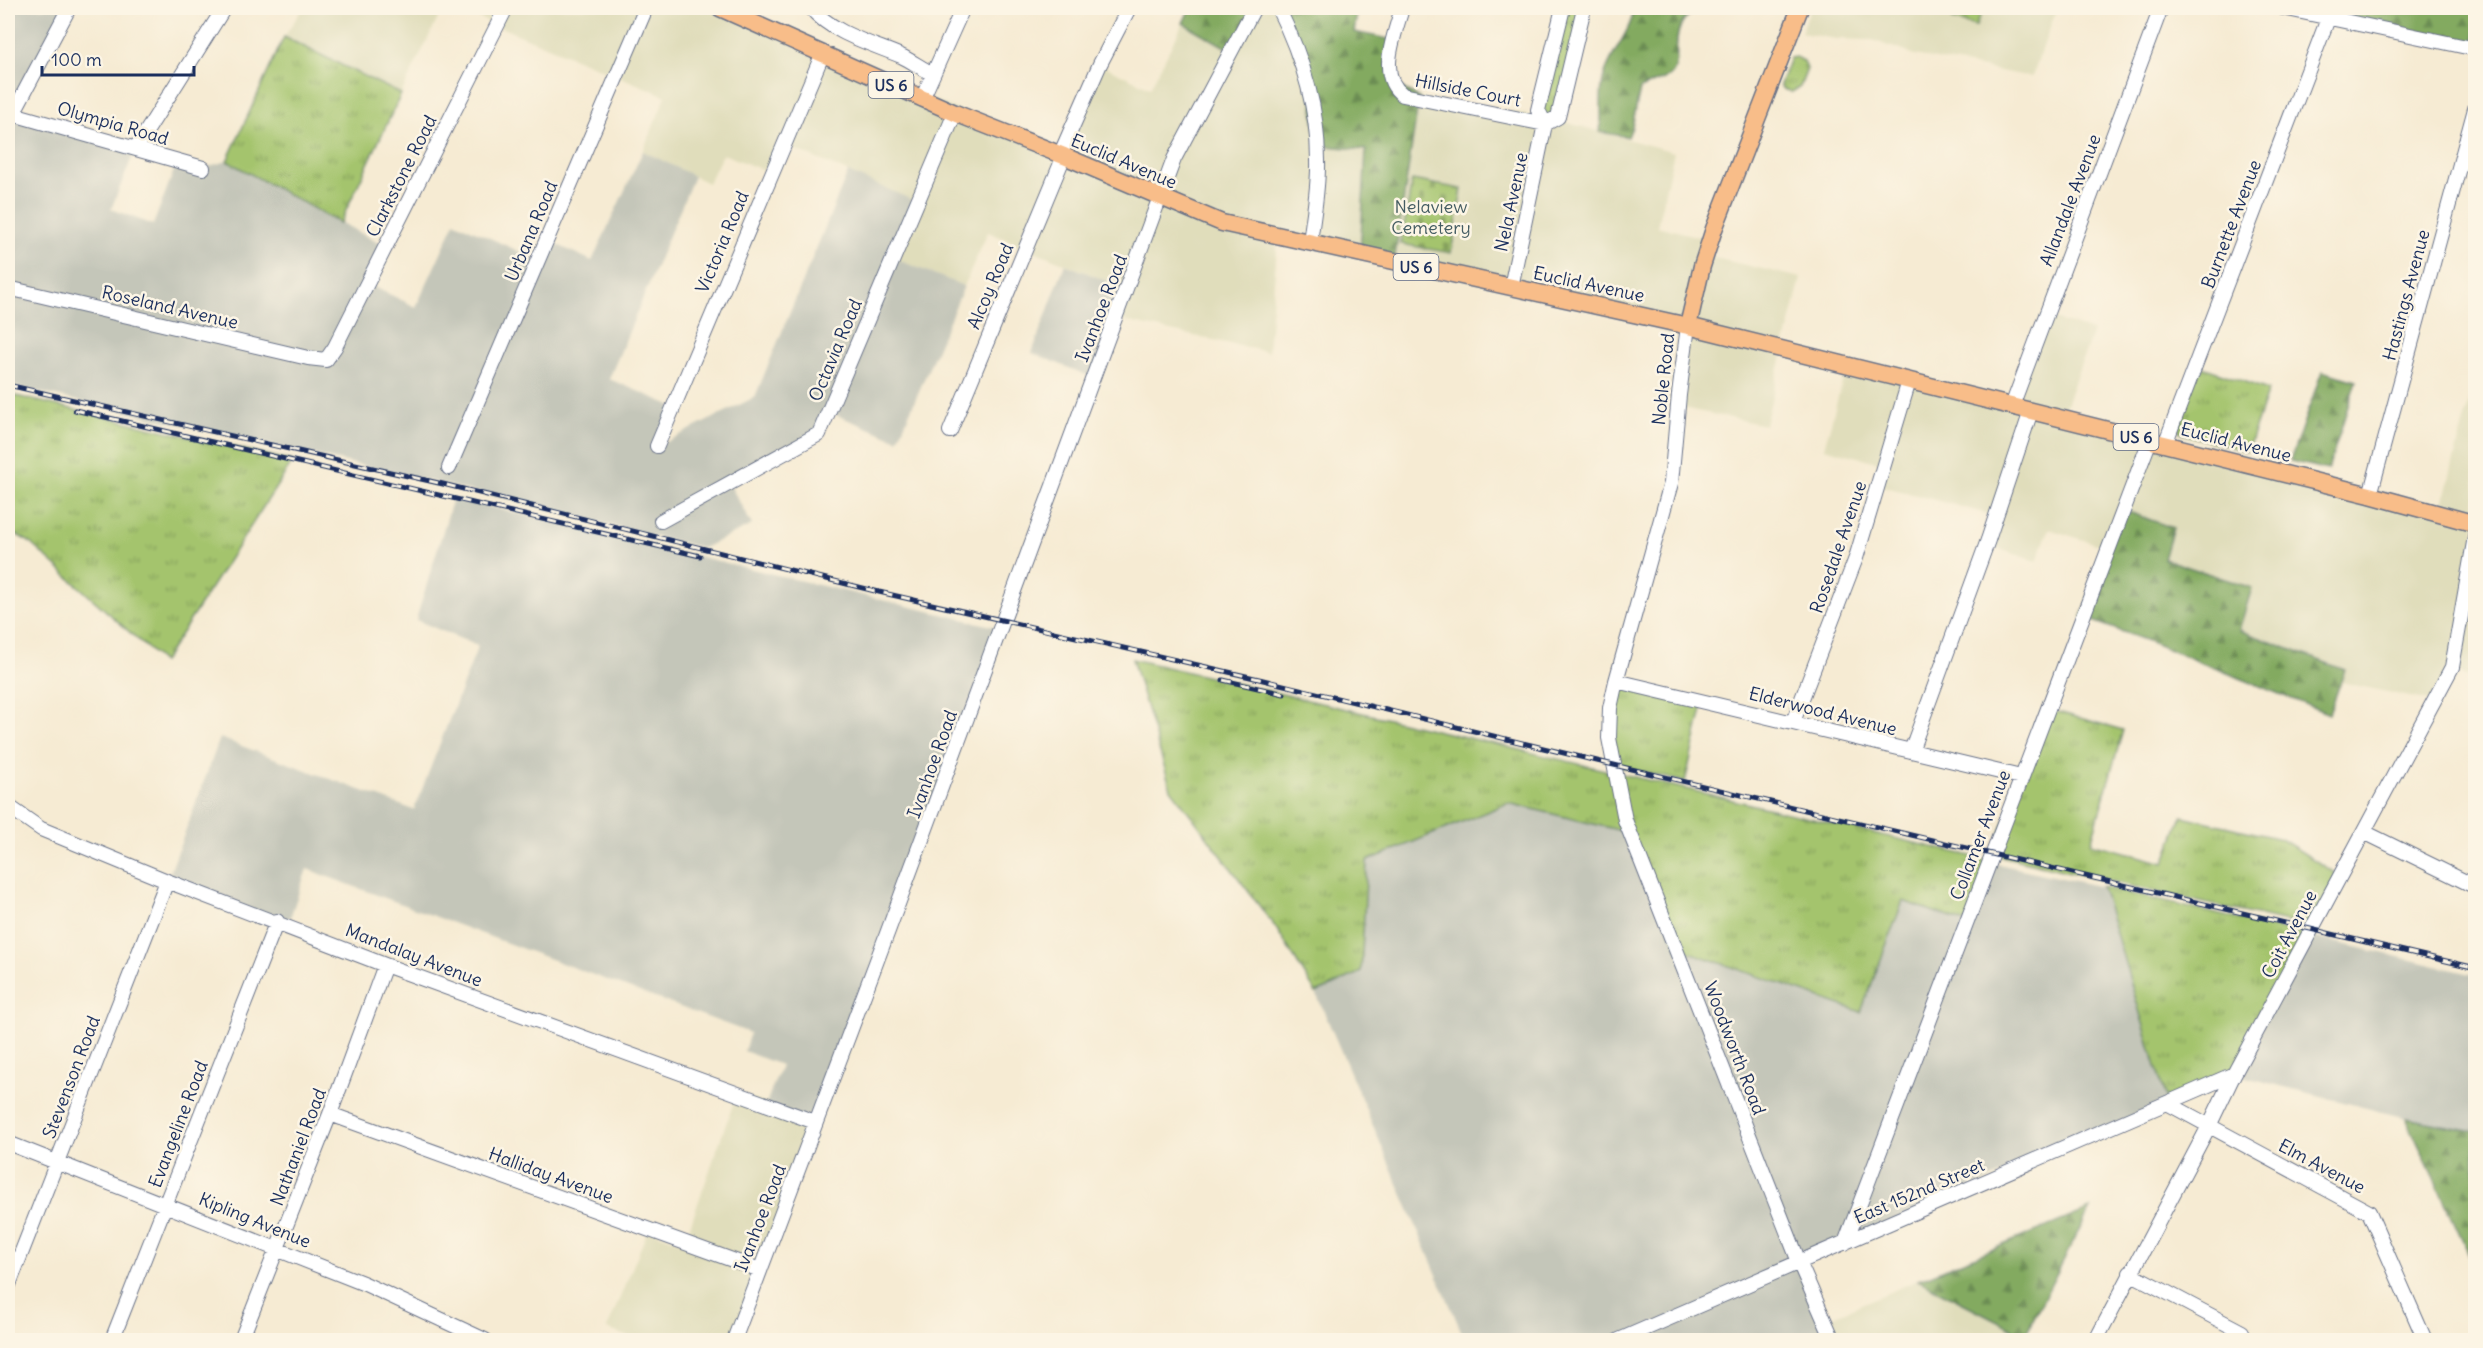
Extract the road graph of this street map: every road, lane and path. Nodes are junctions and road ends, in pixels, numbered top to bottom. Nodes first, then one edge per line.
1 (69, 8) edge
2 (224, 8) edge
3 (506, 8) edge
4 (646, 8) edge
5 (720, 8) edge
6 (811, 8) edge
7 (963, 8) edge
8 (1129, 8) edge
9 (1254, 8) edge
10 (1278, 8) edge
11 (1402, 8) edge
12 (1563, 8) edge
13 (1584, 8) edge
14 (1800, 8) edge
15 (2161, 8) edge
16 (2283, 8) edge
17 (2329, 16) junction
18 (2475, 49) edge
19 (823, 53) junction
20 (933, 75) junction
21 (922, 99) junction
22 (2475, 105) edge
23 (955, 113) junction
24 (10, 118) edge
25 (1545, 124) junction
26 (136, 148) junction
27 (1062, 155) junction
28 (202, 168) dead end
29 (1161, 199) junction
30 (1310, 243) junction
31 (8, 288) edge
32 (1511, 288) junction
33 (1688, 326) junction
34 (326, 360) joint
35 (1909, 381) junction
36 (2012, 406) junction
37 (2031, 411) junction
38 (950, 431) dead end
39 (2158, 442) junction
40 (657, 446) dead end
41 (449, 468) dead end
42 (2370, 495) junction
43 (662, 521) dead end
44 (2475, 524) edge
45 (2475, 531) edge
46 (1616, 681) junction
47 (1793, 722) junction
48 (1911, 751) junction
49 (1613, 765) joint
50 (2021, 777) junction
51 (8, 806) edge
52 (2364, 832) junction
53 (167, 881) junction
54 (2475, 887) edge
55 (277, 921) junction
56 (385, 965) junction
57 (2234, 1074) junction
58 (2167, 1103) junction
59 (330, 1114) junction
60 (815, 1122) junction
61 (2209, 1126) junction
62 (8, 1143) edge
63 (56, 1162) junction
64 (166, 1204) junction
65 (1845, 1242) junction
66 (278, 1248) junction
67 (1799, 1262) junction
68 (760, 1270) junction
69 (2130, 1273) junction
70 (8, 1287) edge
71 (112, 1341) edge
72 (241, 1341) edge
73 (485, 1341) edge
74 (734, 1341) edge
75 (1619, 1341) edge
76 (1833, 1341) edge
77 (2096, 1341) edge
78 (2245, 1341) edge
79 (2425, 1341) edge

1 - 24 street
2 - 26 street
3 - 34 street, Clarkstone Road
4 - 41 street, Urbana Road
5 - 19 main road, Euclid Avenue / US 6
6 - 20 street
7 - 20 street
8 - 27 street, Alcoy Road
9 - 29 street, Ivanhoe Road
10 - 30 street
11 - 25 street, Hillside Court
12 - 25 street, Nela Avenue
13 - 25 street, Nela Avenue
14 - 33 main road, Noble Road
15 - 36 street, Allandale Avenue
16 - 17 street
17 - 18 street
17 - 39 street, Burnette Avenue
19 - 21 main road, Euclid Avenue / US 6
19 - 40 street, Victoria Road
20 - 21 street
21 - 23 main road, Euclid Avenue / US 6
22 - 42 street, Hastings Avenue
23 - 27 main road, Euclid Avenue / US 6
23 - 43 street, Octavia Road
24 - 26 street, Olympia Road
25 - 32 street, Nela Avenue
26 - 28 street, Olympia Road
27 - 29 main road, Euclid Avenue / US 6
27 - 38 street, Alcoy Road
29 - 30 main road, Euclid Avenue / US 6
29 - 60 street, Ivanhoe Road
30 - 32 main road, Euclid Avenue / US 6
31 - 34 street, Roseland Avenue
32 - 33 main road, Euclid Avenue / US 6
33 - 35 main road, Euclid Avenue / US 6
33 - 46 street, Noble Road
35 - 36 main road, Euclid Avenue / US 6
35 - 47 street, Rosedale Avenue
36 - 37 main road, Euclid Avenue / US 6
37 - 39 main road, Euclid Avenue / US 6
37 - 48 street
39 - 42 main road, Euclid Avenue / US 6
39 - 50 street, Collamer Avenue
42 - 44 main road, Euclid Avenue / US 6
45 - 52 street, Coit Avenue
46 - 47 street, Elderwood Avenue
46 - 49 street, Noble Road
47 - 48 street, Elderwood Avenue
48 - 50 street, Elderwood Avenue
49 - 67 street, Woodworth Road
50 - 65 street, Collamer Avenue
51 - 53 street, Mandalay Avenue
52 - 54 street
52 - 57 street, Coit Avenue
53 - 55 street, Mandalay Avenue
53 - 63 street, Stevenson Road
55 - 56 street, Mandalay Avenue
55 - 64 street, Evangeline Road
56 - 59 street, Nathaniel Road
56 - 60 street, Mandalay Avenue
57 - 58 street, East 152nd Street
57 - 61 street, Coit Avenue
58 - 61 street, Elm Avenue
58 - 65 street, East 152nd Street
59 - 66 street, Nathaniel Road
59 - 68 street, Halliday Avenue
60 - 68 street, Ivanhoe Road
61 - 69 street, Coit Avenue
61 - 79 street, Elm Avenue
62 - 63 street, Kipling Avenue
63 - 64 street, Kipling Avenue
63 - 70 street, Stevenson Road
64 - 66 street, Kipling Avenue
64 - 71 street, Evangeline Road
65 - 67 street, East 152nd Street
66 - 72 street, Nathaniel Road
66 - 73 street, Kipling Avenue
67 - 75 street, East 152nd Street
67 - 76 street, Woodworth Road
68 - 74 street, Ivanhoe Road
69 - 77 street, Coit Avenue
69 - 78 street

